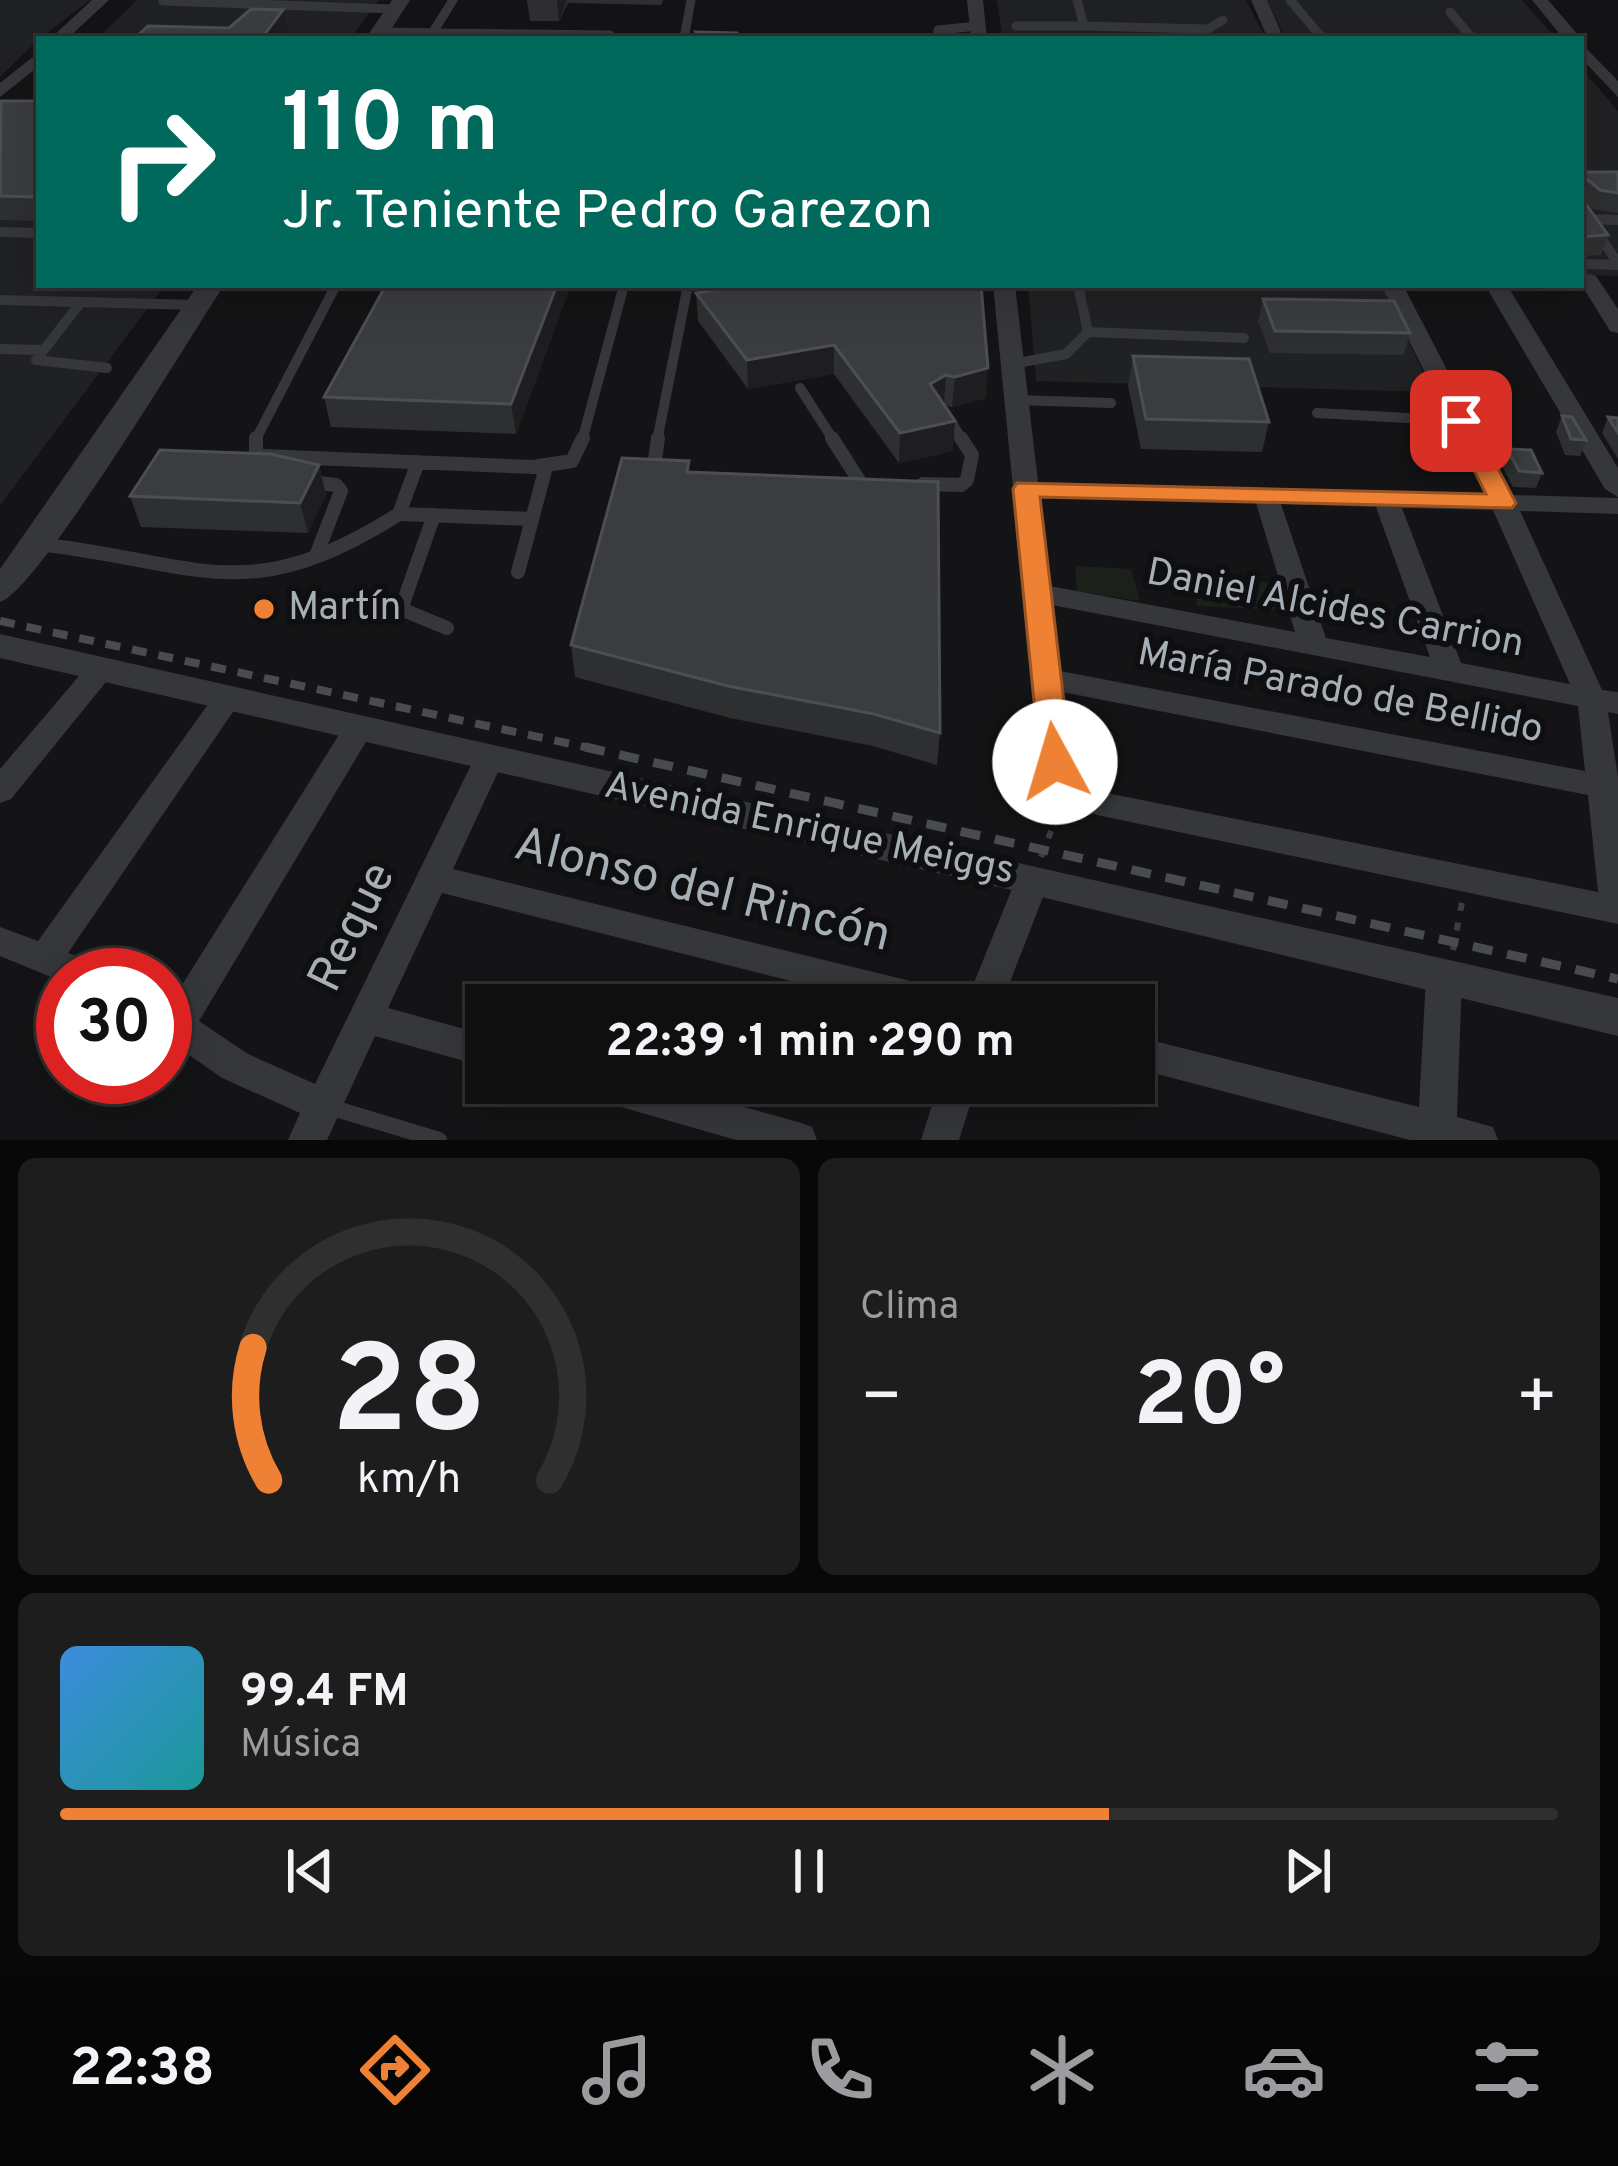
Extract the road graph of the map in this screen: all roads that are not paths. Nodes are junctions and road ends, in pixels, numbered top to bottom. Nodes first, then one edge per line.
1 (101, 0) edge
2 (454, 0) edge
3 (692, 0) edge
4 (975, 0) edge
5 (1077, 0) edge
6 (1258, 0) edge
7 (1290, 0) edge
8 (1540, 0) edge
9 (164, 1) edge
10 (398, 4) edge
11 (1450, 12) dead end
12 (1223, 20) dead end
13 (1016, 26) dead end
14 (1084, 26) junction
15 (433, 32) junction
16 (978, 33) edge
17 (377, 35) edge
18 (610, 35) dead end
19 (61, 36) edge
20 (685, 36) edge
21 (937, 36) edge
22 (1275, 36) edge
23 (1320, 36) edge
24 (1470, 36) edge
25 (1570, 36) edge
26 (1584, 51) edge
27 (36, 60) edge
28 (1616, 87) edge
29 (0, 92) edge
30 (1584, 214) edge
31 (1618, 220) edge
32 (0, 232) edge
33 (36, 233) edge
34 (1618, 264) edge
35 (1584, 275) edge
36 (1618, 281) edge
37 (334, 288) edge
38 (622, 288) edge
39 (687, 288) edge
40 (1004, 288) edge
41 (1079, 288) edge
42 (1394, 288) edge
43 (1498, 288) edge
44 (205, 295) edge
45 (0, 300) edge
46 (81, 302) junction
47 (1618, 326) edge
48 (1088, 332) junction
49 (1244, 338) dead end
50 (0, 349) edge
51 (42, 350) junction
52 (1012, 364) junction
53 (107, 368) dead end
54 (800, 388) dead end
55 (1016, 400) junction
56 (1111, 404) dead end
57 (946, 413) edge
58 (1317, 413) dead end
59 (1461, 421) junction
60 (292, 457) junction
61 (418, 462) junction
62 (546, 466) junction
63 (686, 472) edge
64 (838, 481) edge
65 (860, 482) junction
66 (880, 482) edge
67 (901, 483) edge
68 (1026, 489) junction
69 (1618, 490) edge
70 (1266, 496) junction
71 (1386, 499) junction
72 (1503, 503) junction
73 (1618, 506) edge
74 (399, 514) junction
75 (434, 515) junction
76 (532, 519) junction
77 (38, 544) junction
78 (316, 556) junction
79 (518, 572) dead end
80 (5, 579) edge
81 (1037, 592) junction
82 (447, 628) dead end
83 (0, 646) edge
84 (1314, 646) junction
85 (100, 670) junction
86 (1450, 672) junction
87 (1046, 679) junction
88 (227, 699) junction
89 (1605, 701) edge
90 (358, 730) junction
91 (489, 759) junction
92 (1610, 788) edge
93 (0, 791) edge
94 (1039, 863) junction
95 (432, 877) junction
96 (1617, 910) edge
97 (0, 941) edge
98 (53, 948) edge
99 (36, 952) edge
100 (1444, 976) junction
101 (863, 984) edge
102 (991, 984) edge
103 (192, 989) edge
104 (364, 1017) junction
105 (1618, 1017) edge
106 (192, 1036) edge
107 (465, 1045) edge
108 (1155, 1058) edge
109 (672, 1104) edge
110 (951, 1104) edge
111 (322, 1105) junction
112 (1437, 1135) edge
113 (307, 1140) edge
114 (439, 1140) edge
115 (798, 1140) edge
116 (940, 1140) edge
117 (1479, 1140) edge

1 - 19 street
2 - 15 lane
3 - 20 lane
4 - 16 street
5 - 14 lane
6 - 22 street
7 - 23 lane
8 - 25 street
9 - 10 lane
10 - 17 street
11 - 24 lane
12 - 14 lane
13 - 14 lane
15 - 17 lane
15 - 18 lane
16 - 21 lane
26 - 28 street
27 - 29 street
30 - 31 lane
30 - 34 lane
32 - 33 lane
34 - 35 lane
35 - 36 street
35 - 47 street
37 - 60 lane
38 - 62 lane
39 - 63 lane
40 - 52 street
41 - 48 lane
42 - 59 street
43 - 69 street
44 - 46 lane
44 - 77 street
45 - 46 lane
46 - 51 lane
48 - 49 lane
48 - 52 lane
50 - 51 lane
51 - 53 lane
52 - 55 street
54 - 65 lane
55 - 56 lane
55 - 68 street
57 - 67 lane
58 - 59 lane
59 - 72 street
60 - 61 lane
60 - 78 lane
61 - 62 lane
61 - 74 lane
62 - 76 lane
64 - 65 lane
65 - 66 lane
68 - 70 street
68 - 81 street
70 - 71 street
70 - 84 street
71 - 72 street
71 - 86 street
72 - 73 street
72 - 89 street
74 - 75 lane
74 - 78 lane
75 - 76 lane
75 - 82 lane
76 - 79 lane
77 - 78 lane
77 - 80 street
81 - 84 street, Daniel Alcides Carrion
81 - 87 street
83 - 85 street, Avenida Enrique Meiggs
84 - 86 street, Daniel Alcides Carrion
85 - 88 street, Avenida Enrique Meiggs
85 - 93 street
86 - 89 street, Daniel Alcides Carrion
87 - 92 street, María Parado de Bellido
87 - 96 street
88 - 90 street, Avenida Enrique Meiggs
88 - 98 street
89 - 92 street
90 - 91 street, Avenida Enrique Meiggs
90 - 103 street
91 - 94 street, Avenida Enrique Meiggs
91 - 95 street, Reque
92 - 96 street
94 - 100 street, Avenida Enrique Meiggs
94 - 102 street
95 - 101 street, Alonso del Rincón
95 - 104 street, Reque
97 - 99 street
100 - 105 street, Avenida Enrique Meiggs
100 - 112 street
104 - 107 street
104 - 111 street, Reque
106 - 111 street
108 - 112 street
109 - 115 street
110 - 116 street
111 - 113 street, Reque
111 - 114 lane
112 - 117 street

